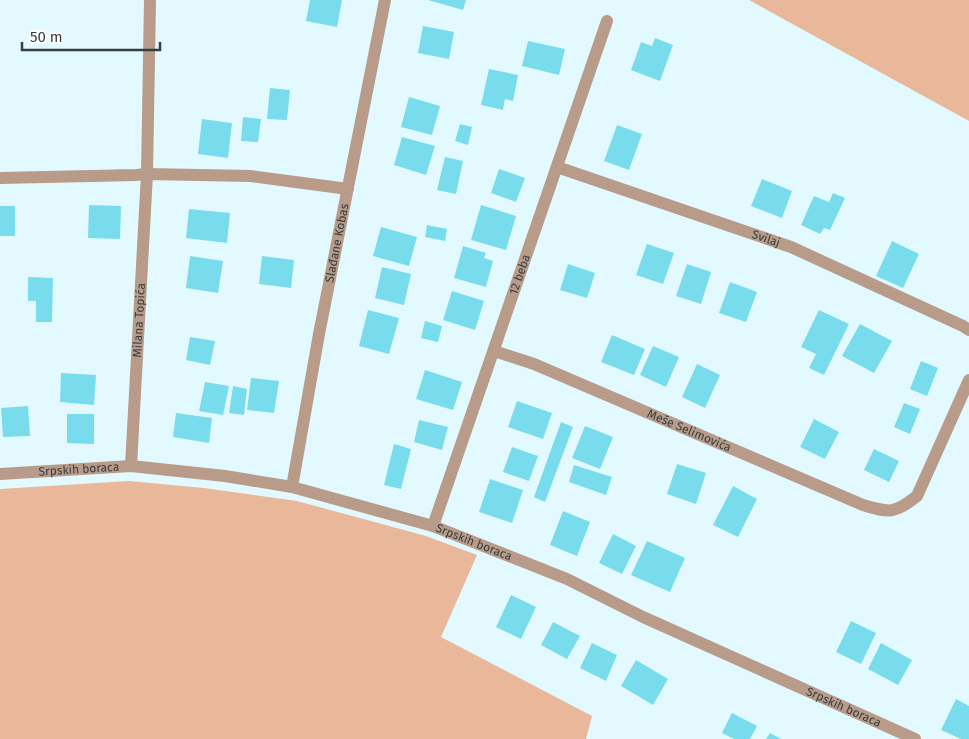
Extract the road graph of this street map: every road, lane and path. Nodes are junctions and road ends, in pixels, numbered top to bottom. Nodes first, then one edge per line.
1 (150, 0) edge
2 (385, 0) edge
3 (607, 21) dead end
4 (557, 167) junction
5 (148, 174) junction
6 (0, 178) edge
7 (348, 189) junction
8 (969, 330) edge
9 (494, 351) junction
10 (969, 380) edge
11 (131, 466) junction
12 (0, 474) edge
13 (292, 487) junction
14 (433, 526) junction
15 (915, 739) edge

1 - 5 street, Milana Topića
2 - 7 street, Slađane Kobas
3 - 4 street, 12 beba
4 - 8 street, Svilaj
4 - 9 street, 12 beba
5 - 6 street
5 - 7 street
5 - 11 street, Milana Topića
7 - 13 street, Slađane Kobas
9 - 10 street, Meše Selimovića
9 - 14 street, 12 beba
11 - 12 street, Srpskih boraca
11 - 13 street, Srpskih boraca
13 - 14 street, Srpskih boraca
14 - 15 street, Srpskih boraca

